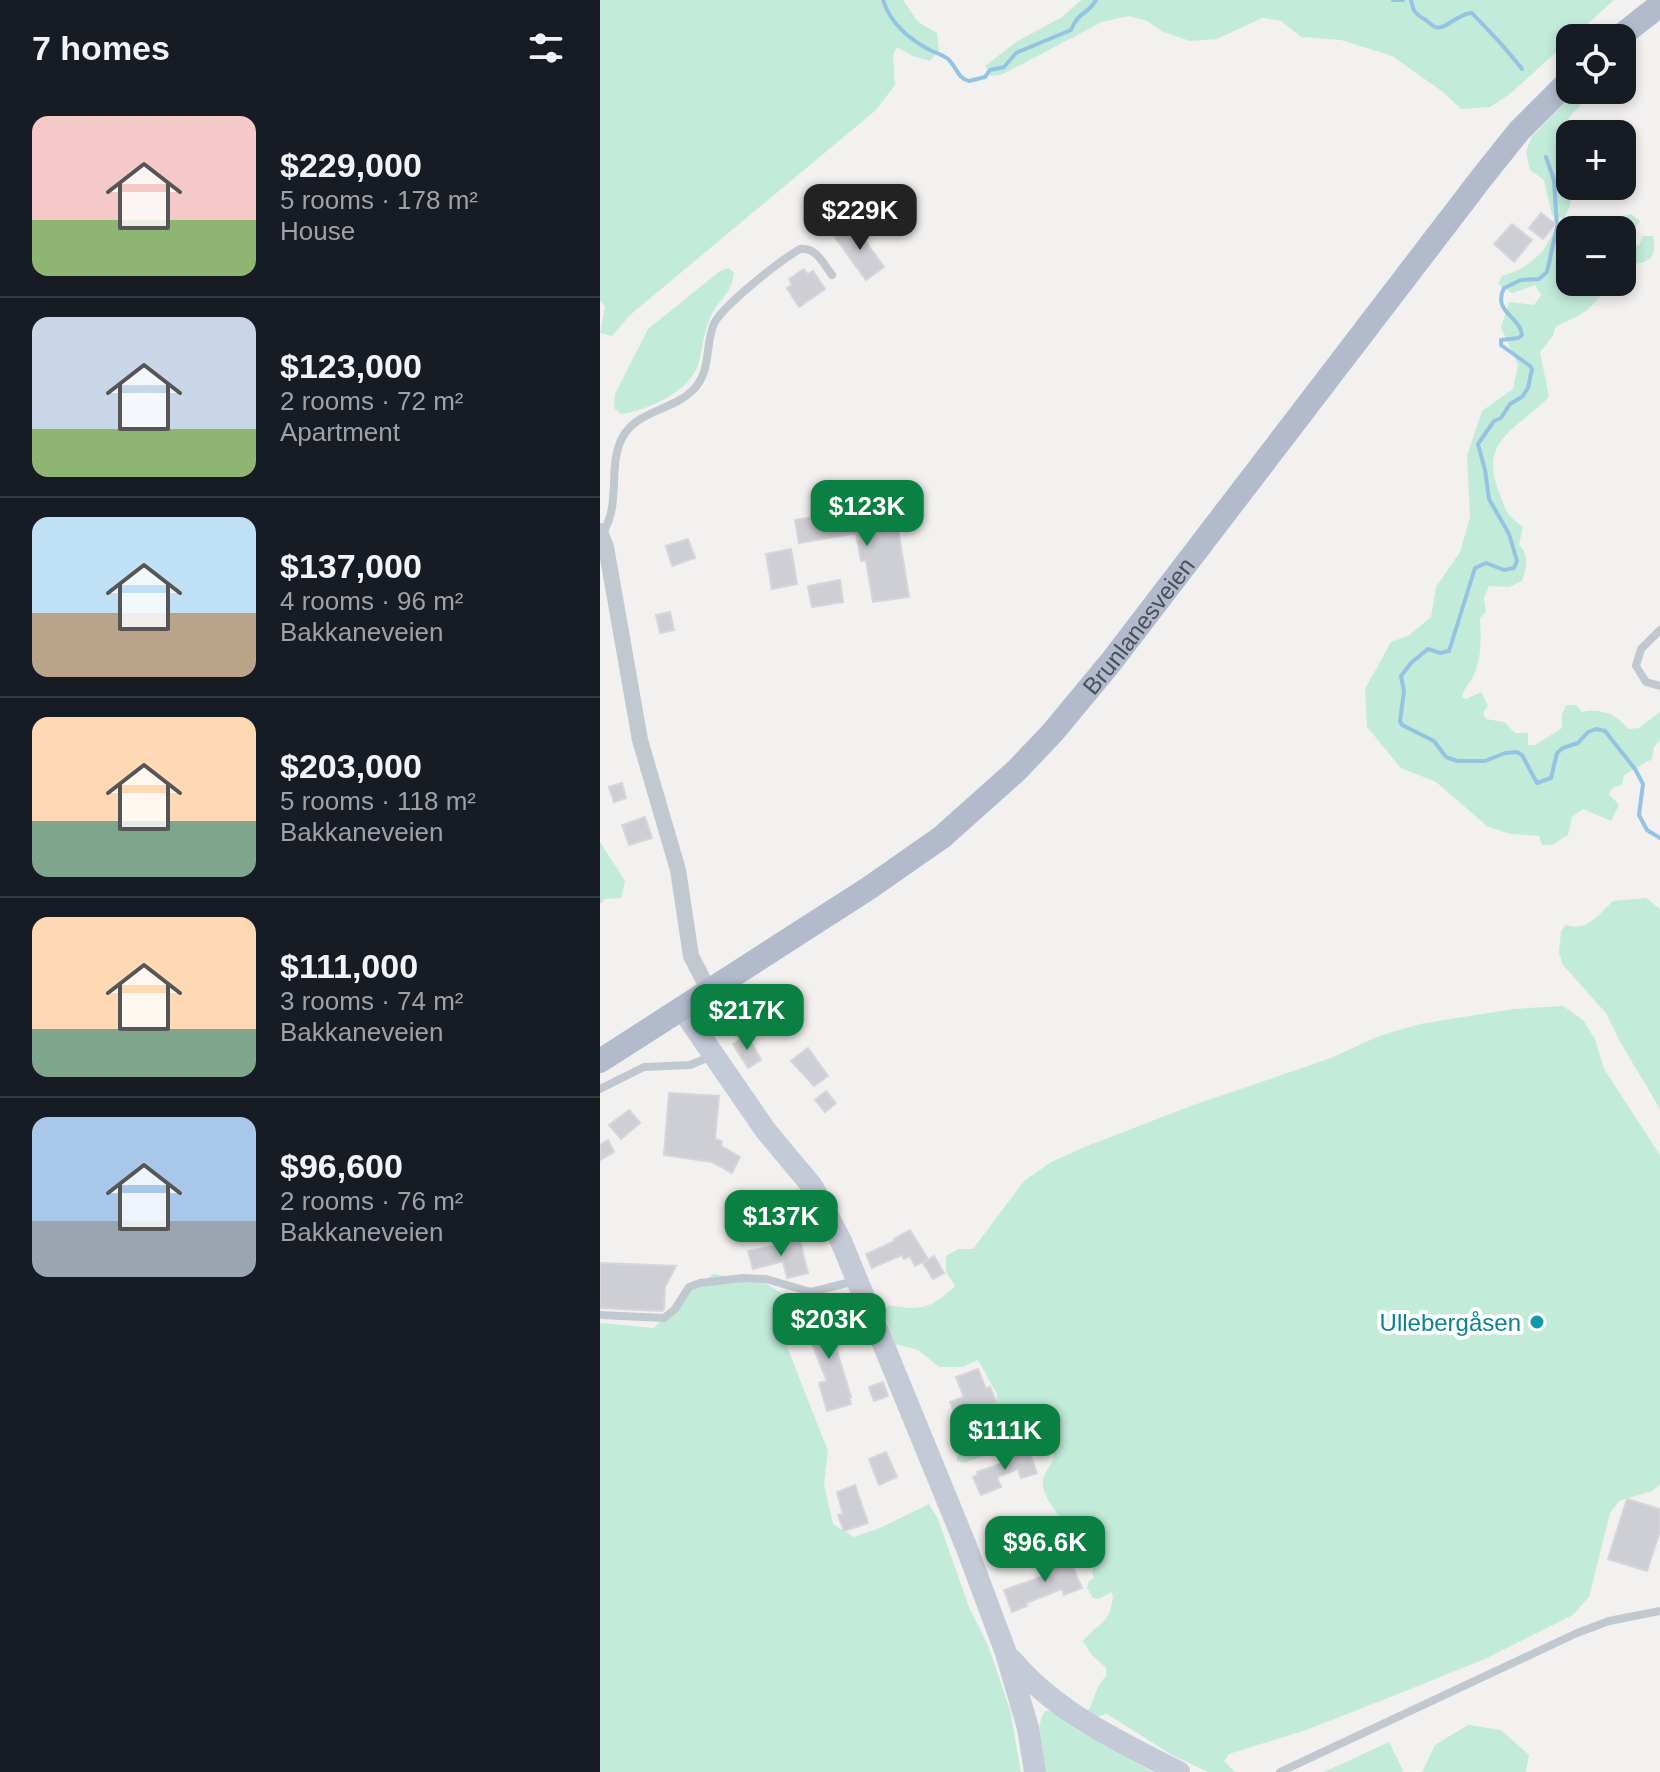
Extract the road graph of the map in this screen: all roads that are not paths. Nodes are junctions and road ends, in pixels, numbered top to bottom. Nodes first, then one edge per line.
1 (1660, 5) edge
2 (1636, 24) edge
3 (1556, 94) edge
4 (832, 275) dead end
5 (601, 533) edge
6 (1660, 630) edge
7 (1660, 686) edge
8 (709, 991) junction
9 (682, 1009) junction
10 (713, 1055) junction
11 (600, 1061) edge
12 (600, 1089) edge
13 (856, 1280) junction
14 (600, 1315) edge
15 (1660, 1614) edge
16 (1006, 1653) junction
17 (1035, 1772) edge
18 (1179, 1772) edge
19 (1280, 1772) edge

1 - 2 main road
3 - 8 main road, Brunlanesveien
4 - 5 lane
5 - 8 street
6 - 7 lane
8 - 9 main road, Brunlanesveien
9 - 10 street
9 - 11 main road, Brunlanesveien
10 - 12 lane
10 - 13 street
13 - 14 lane
13 - 16 street
15 - 19 lane
16 - 17 street
16 - 18 street

